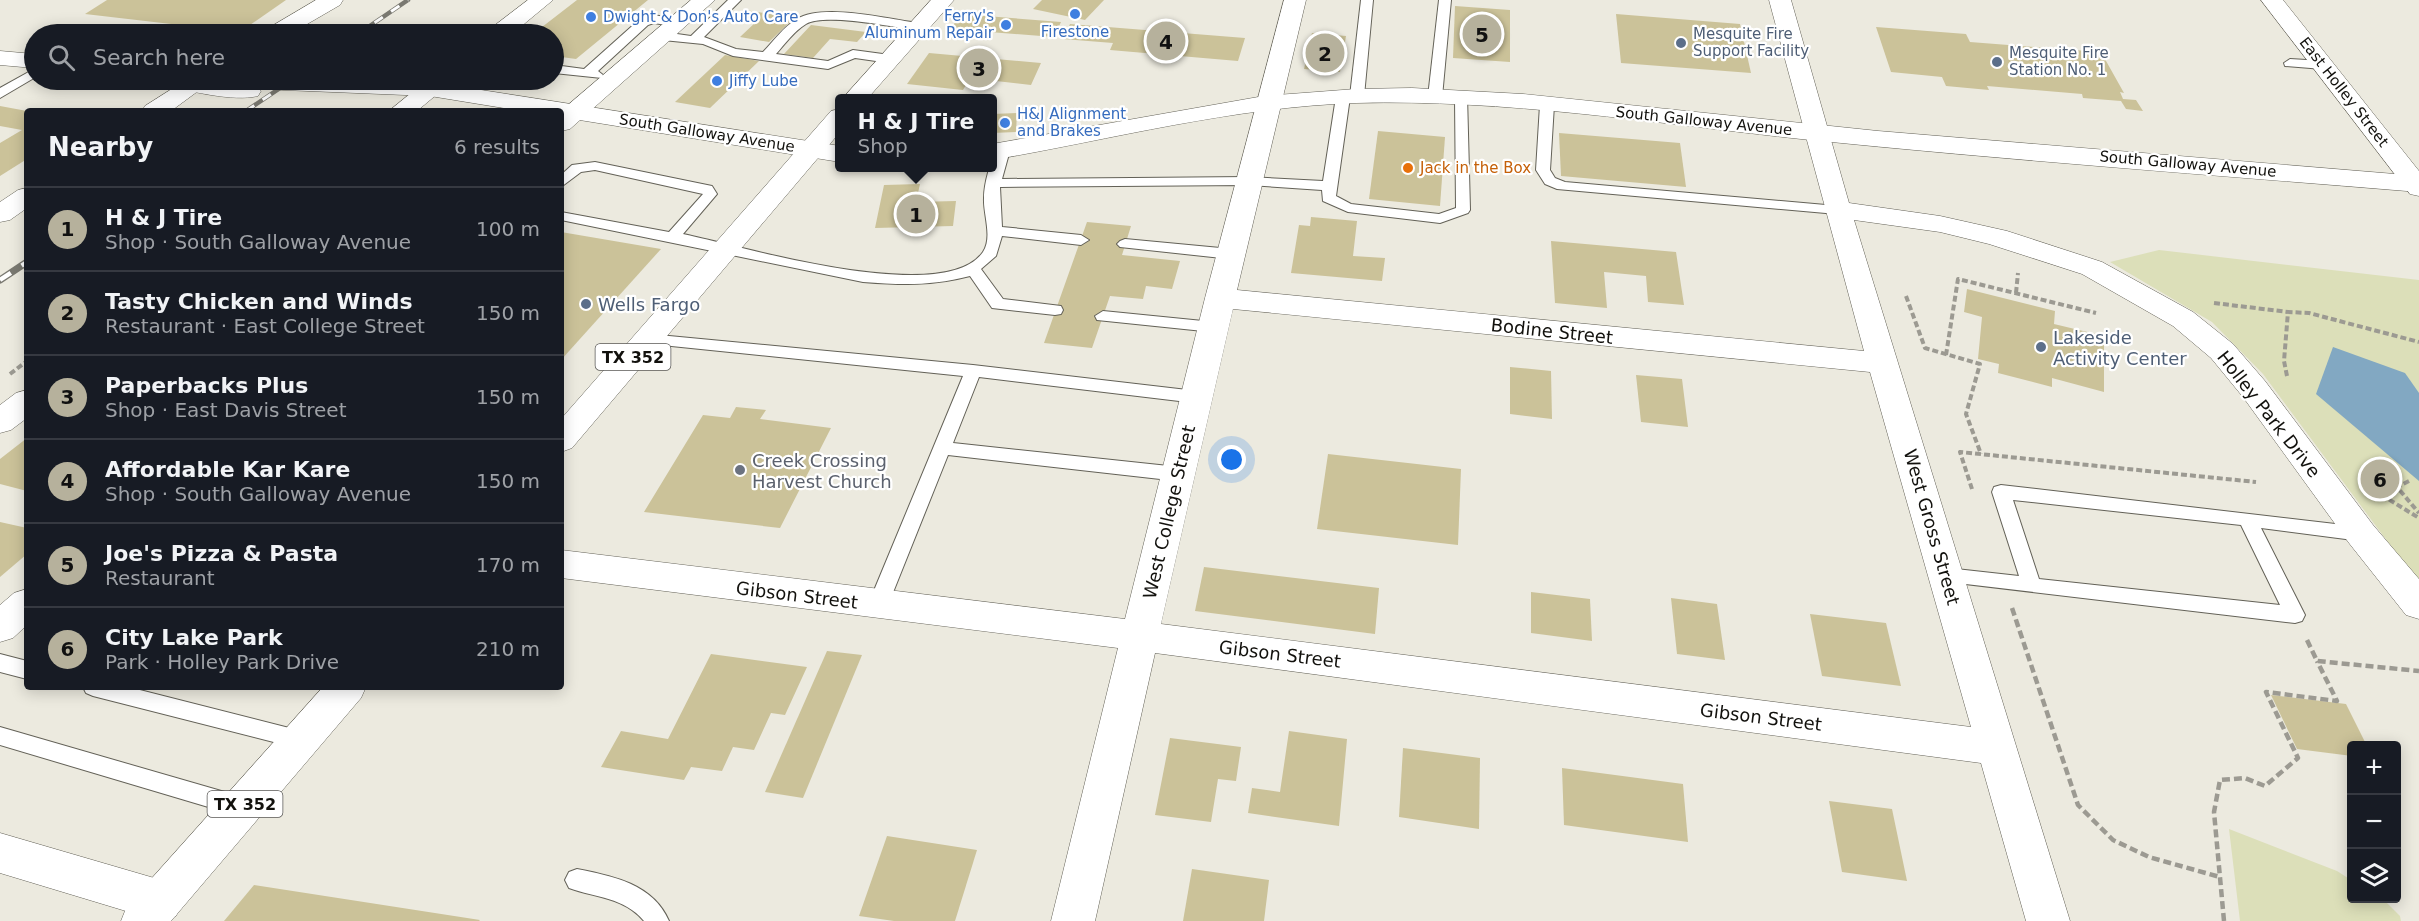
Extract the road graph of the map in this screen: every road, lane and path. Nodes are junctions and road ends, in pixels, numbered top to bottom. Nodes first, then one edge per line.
1 (332, 0) edge
2 (542, 0) edge
3 (704, 0) edge
4 (735, 0) edge
5 (943, 0) edge
6 (1295, 0) edge
7 (1367, 0) edge
8 (1445, 0) edge
9 (1780, 0) edge
10 (2272, 0) edge
11 (292, 24) edge
12 (511, 24) edge
13 (918, 27) junction
14 (671, 29) junction
15 (694, 40) junction
16 (767, 56) junction
17 (0, 58) edge
18 (890, 59) junction
19 (24, 60) edge
20 (2290, 63) dead end
21 (2323, 65) junction
22 (564, 71) edge
23 (587, 74) junction
24 (614, 78) junction
25 (24, 79) edge
26 (190, 90) edge
27 (247, 90) edge
28 (419, 90) edge
29 (428, 90) edge
30 (459, 90) edge
31 (0, 94) edge
32 (859, 94) edge
33 (1350, 96) junction
34 (1435, 97) junction
35 (1462, 98) junction
36 (1268, 104) junction
37 (1547, 105) junction
38 (159, 108) edge
39 (405, 108) edge
40 (528, 108) edge
41 (567, 118) edge
42 (835, 122) edge
43 (1818, 132) junction
44 (810, 149) junction
45 (998, 151) edge
46 (835, 153) edge
47 (996, 172) edge
48 (564, 180) edge
49 (1249, 180) junction
50 (995, 183) junction
51 (2418, 185) edge
52 (1329, 186) junction
53 (24, 198) edge
54 (1837, 210) junction
55 (0, 214) edge
56 (564, 217) edge
57 (996, 231) junction
58 (673, 237) junction
59 (1081, 240) dead end
60 (1125, 244) dead end
61 (726, 248) junction
62 (1230, 254) junction
63 (974, 270) junction
64 (1906, 296) dead end
65 (1055, 310) dead end
66 (2288, 312) junction
67 (1216, 313) junction
68 (2096, 313) dead end
69 (1103, 316) dead end
70 (2177, 316) junction
71 (648, 339) junction
72 (2419, 342) edge
73 (1946, 354) junction
74 (24, 363) edge
75 (1884, 363) junction
76 (973, 371) junction
77 (9, 374) dead end
78 (2289, 384) dead end
79 (1196, 397) junction
80 (24, 403) edge
81 (0, 422) edge
82 (564, 437) edge
83 (942, 448) junction
84 (1981, 454) dead end
85 (1178, 474) junction
86 (2362, 478) dead end
87 (2409, 481) dead end
88 (2419, 513) edge
89 (2419, 518) edge
90 (2247, 519) junction
91 (2361, 534) junction
92 (564, 564) edge
93 (1947, 576) junction
94 (2032, 586) junction
95 (878, 605) junction
96 (2419, 605) edge
97 (24, 606) edge
98 (2295, 615) junction
99 (0, 627) edge
100 (1139, 636) junction
101 (2317, 660) junction
102 (0, 663) edge
103 (24, 669) edge
104 (2419, 672) edge
105 (105, 690) edge
106 (344, 690) edge
107 (0, 736) edge
108 (301, 740) junction
109 (1998, 748) junction
110 (242, 807) junction
111 (0, 853) edge
112 (577, 880) dead end
113 (152, 911) edge
114 (657, 921) edge
115 (1073, 921) edge
116 (2048, 921) edge
117 (2224, 921) edge

1 - 11 street
2 - 12 street
3 - 14 street
4 - 15 lane
5 - 13 street
6 - 36 street, West College Street
7 - 33 lane
8 - 34 lane
9 - 43 street, West Gross Street
10 - 21 street, East Holley Street
13 - 16 lane
13 - 18 street
14 - 15 lane
14 - 23 lane
14 - 24 street
15 - 16 lane
16 - 18 lane
17 - 19 street
18 - 32 street
20 - 21 lane
21 - 51 street, East Holley Street
22 - 23 lane
23 - 24 lane
24 - 41 street
25 - 31 lane
26 - 38 street
27 - 28 street
29 - 39 street
30 - 40 street, South Galloway Avenue
33 - 34 street, South Galloway Avenue
33 - 36 street, South Galloway Avenue
33 - 52 lane
34 - 35 street, South Galloway Avenue
35 - 37 street, South Galloway Avenue
35 - 52 lane
36 - 45 street, South Galloway Avenue
36 - 49 street, West College Street
37 - 43 street, South Galloway Avenue
37 - 54 lane
41 - 44 street, South Galloway Avenue
42 - 44 street, TX 352
43 - 51 street, South Galloway Avenue
43 - 54 street, West Gross Street
44 - 46 street, South Galloway Avenue
44 - 61 street, TX 352
47 - 50 lane
48 - 58 lane
49 - 50 lane
49 - 52 lane
49 - 62 street, West College Street
50 - 57 lane
53 - 55 street
54 - 70 street, Holley Park Drive
54 - 75 street, West Gross Street
56 - 58 lane
57 - 59 lane
57 - 63 lane
58 - 61 lane
60 - 62 lane
61 - 63 lane
61 - 71 street, TX 352
62 - 67 street, West College Street
63 - 65 lane
64 - 73 path
66 - 70 path
66 - 72 path
66 - 78 path
67 - 69 lane
67 - 75 street, Bodine Street
67 - 79 street, West College Street
68 - 73 path
70 - 91 street, Holley Park Drive
71 - 76 lane
71 - 82 street, TX 352
73 - 84 path
74 - 77 path
75 - 93 street, West Gross Street
76 - 79 lane
76 - 83 lane
79 - 85 street, West College Street
80 - 81 street
83 - 85 lane
83 - 95 lane
85 - 100 street, West College Street
86 - 89 path
87 - 88 path
90 - 91 lane
90 - 94 lane
90 - 98 lane
91 - 96 street, Holley Park Drive
92 - 95 street, Gibson Street
93 - 94 lane
93 - 109 street, West Gross Street
94 - 98 lane
95 - 100 street, Gibson Street
97 - 99 street
98 - 101 path
100 - 109 street, Gibson Street
100 - 115 street, West College Street
101 - 104 path
101 - 117 path
102 - 103 lane
105 - 108 lane
106 - 108 street, TX 352
107 - 110 lane
108 - 110 street, TX 352
109 - 116 street, West Gross Street
110 - 113 street, TX 352
111 - 113 street
112 - 114 lane

